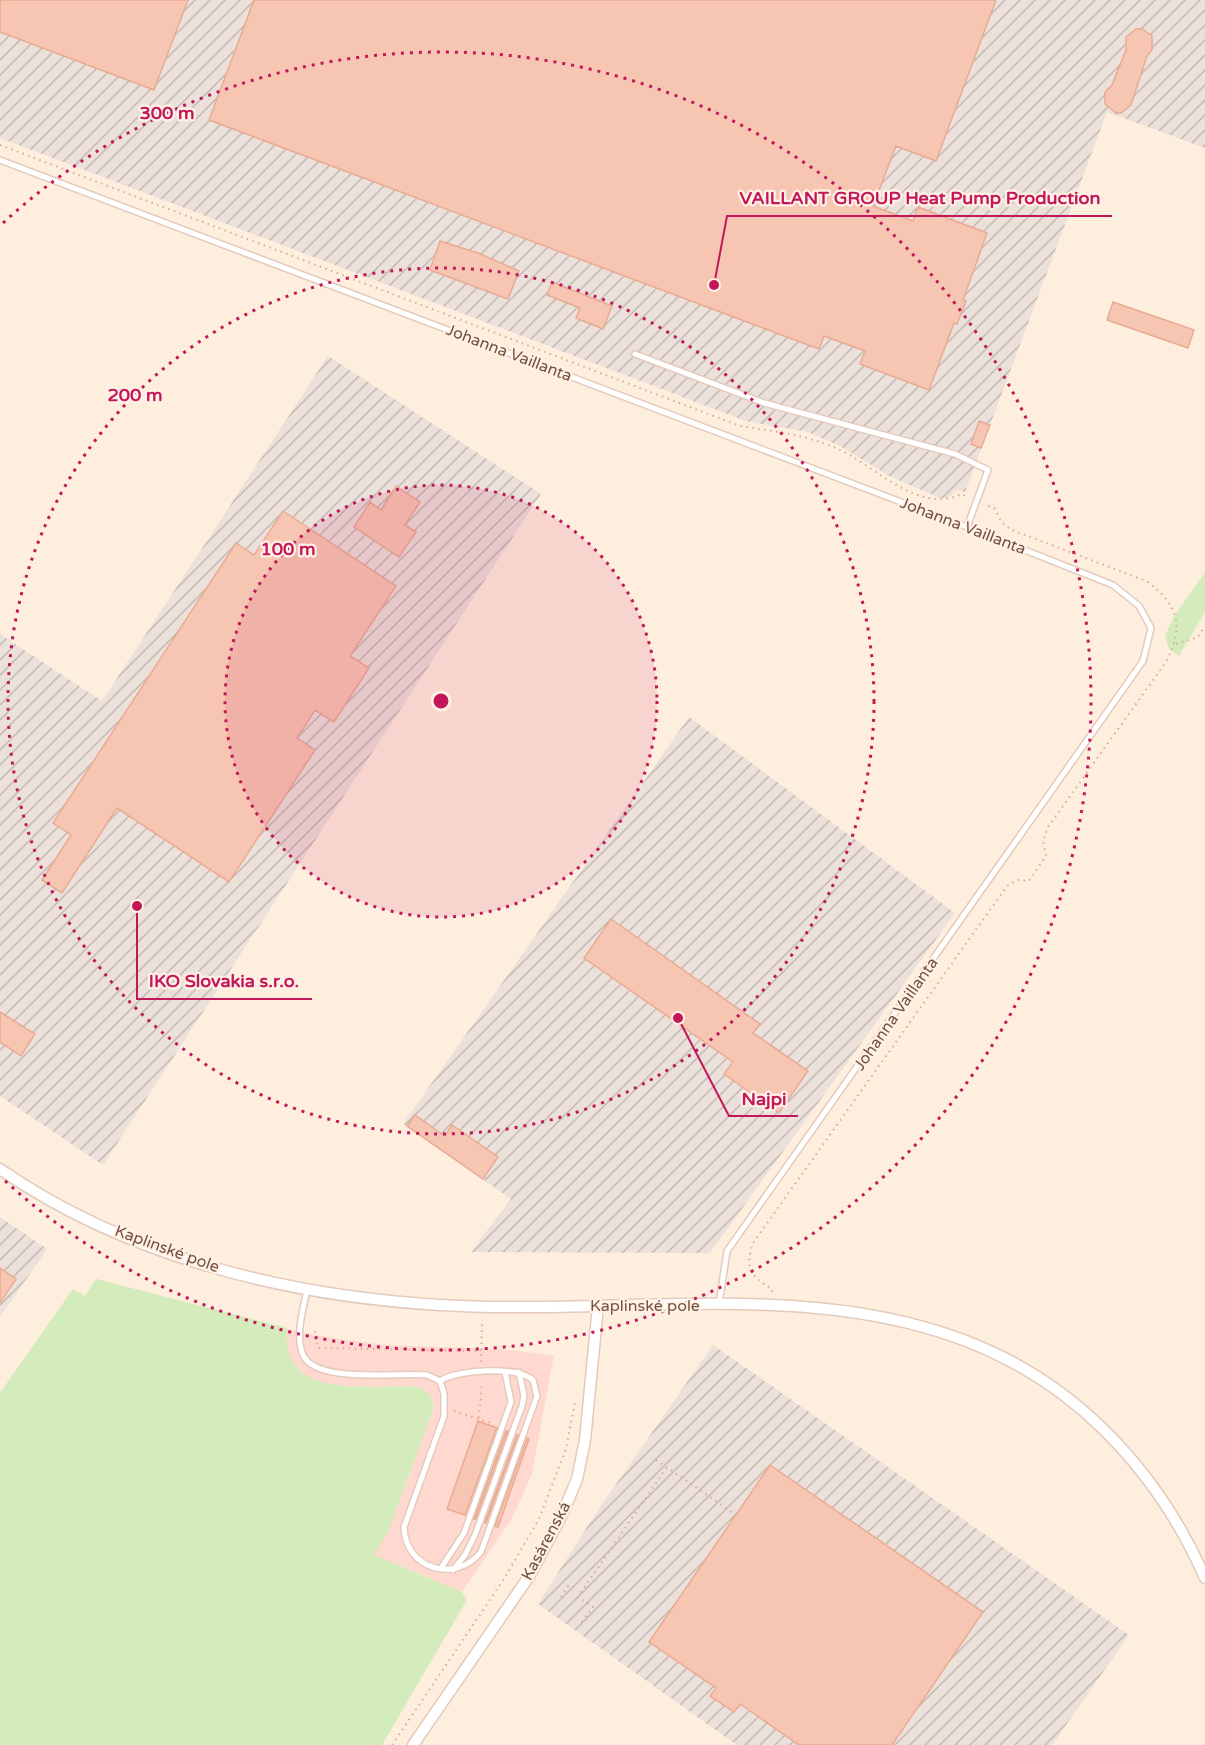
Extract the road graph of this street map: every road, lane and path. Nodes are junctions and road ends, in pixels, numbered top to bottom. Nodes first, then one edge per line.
1 (0, 145) edge
2 (0, 160) edge
3 (635, 354) dead end
4 (977, 502) junction
5 (967, 527) junction
6 (1205, 626) edge
7 (1176, 644) junction
8 (0, 1169) edge
9 (307, 1290) junction
10 (719, 1305) junction
11 (598, 1306) junction
12 (772, 1306) junction
13 (482, 1322) dead end
14 (315, 1331) dead end
15 (481, 1351) junction
16 (482, 1372) junction
17 (505, 1372) junction
18 (519, 1372) junction
19 (440, 1381) junction
20 (576, 1395) dead end
21 (445, 1409) junction
22 (479, 1418) junction
23 (503, 1426) junction
24 (656, 1460) dead end
25 (667, 1467) junction
26 (736, 1515) dead end
27 (441, 1568) junction
28 (453, 1570) junction
29 (1205, 1578) edge
30 (570, 1583) dead end
31 (561, 1597) dead end
32 (582, 1622) dead end
33 (392, 1745) edge
34 (413, 1745) edge

1 - 4 path
2 - 5 lane, Johanna Vaillanta
3 - 4 lane
4 - 5 lane
4 - 7 path
5 - 10 lane, Johanna Vaillanta
6 - 7 path
7 - 12 path
8 - 9 street, Kaplinské pole
9 - 11 street, Kaplinské pole
9 - 19 lane
10 - 11 street, Kaplinské pole
10 - 12 street, Kaplinské pole
11 - 34 street, Kasárenská
12 - 29 street, Kaplinské pole
13 - 15 path
14 - 15 path
15 - 16 path
16 - 17 lane
16 - 19 lane
16 - 22 path
17 - 18 lane
17 - 23 lane
18 - 28 lane
18 - 28 lane
19 - 21 lane
20 - 33 path
21 - 22 path
21 - 27 lane
22 - 23 path
23 - 27 lane
24 - 25 path
25 - 26 path
25 - 32 path
27 - 28 lane
30 - 31 path

